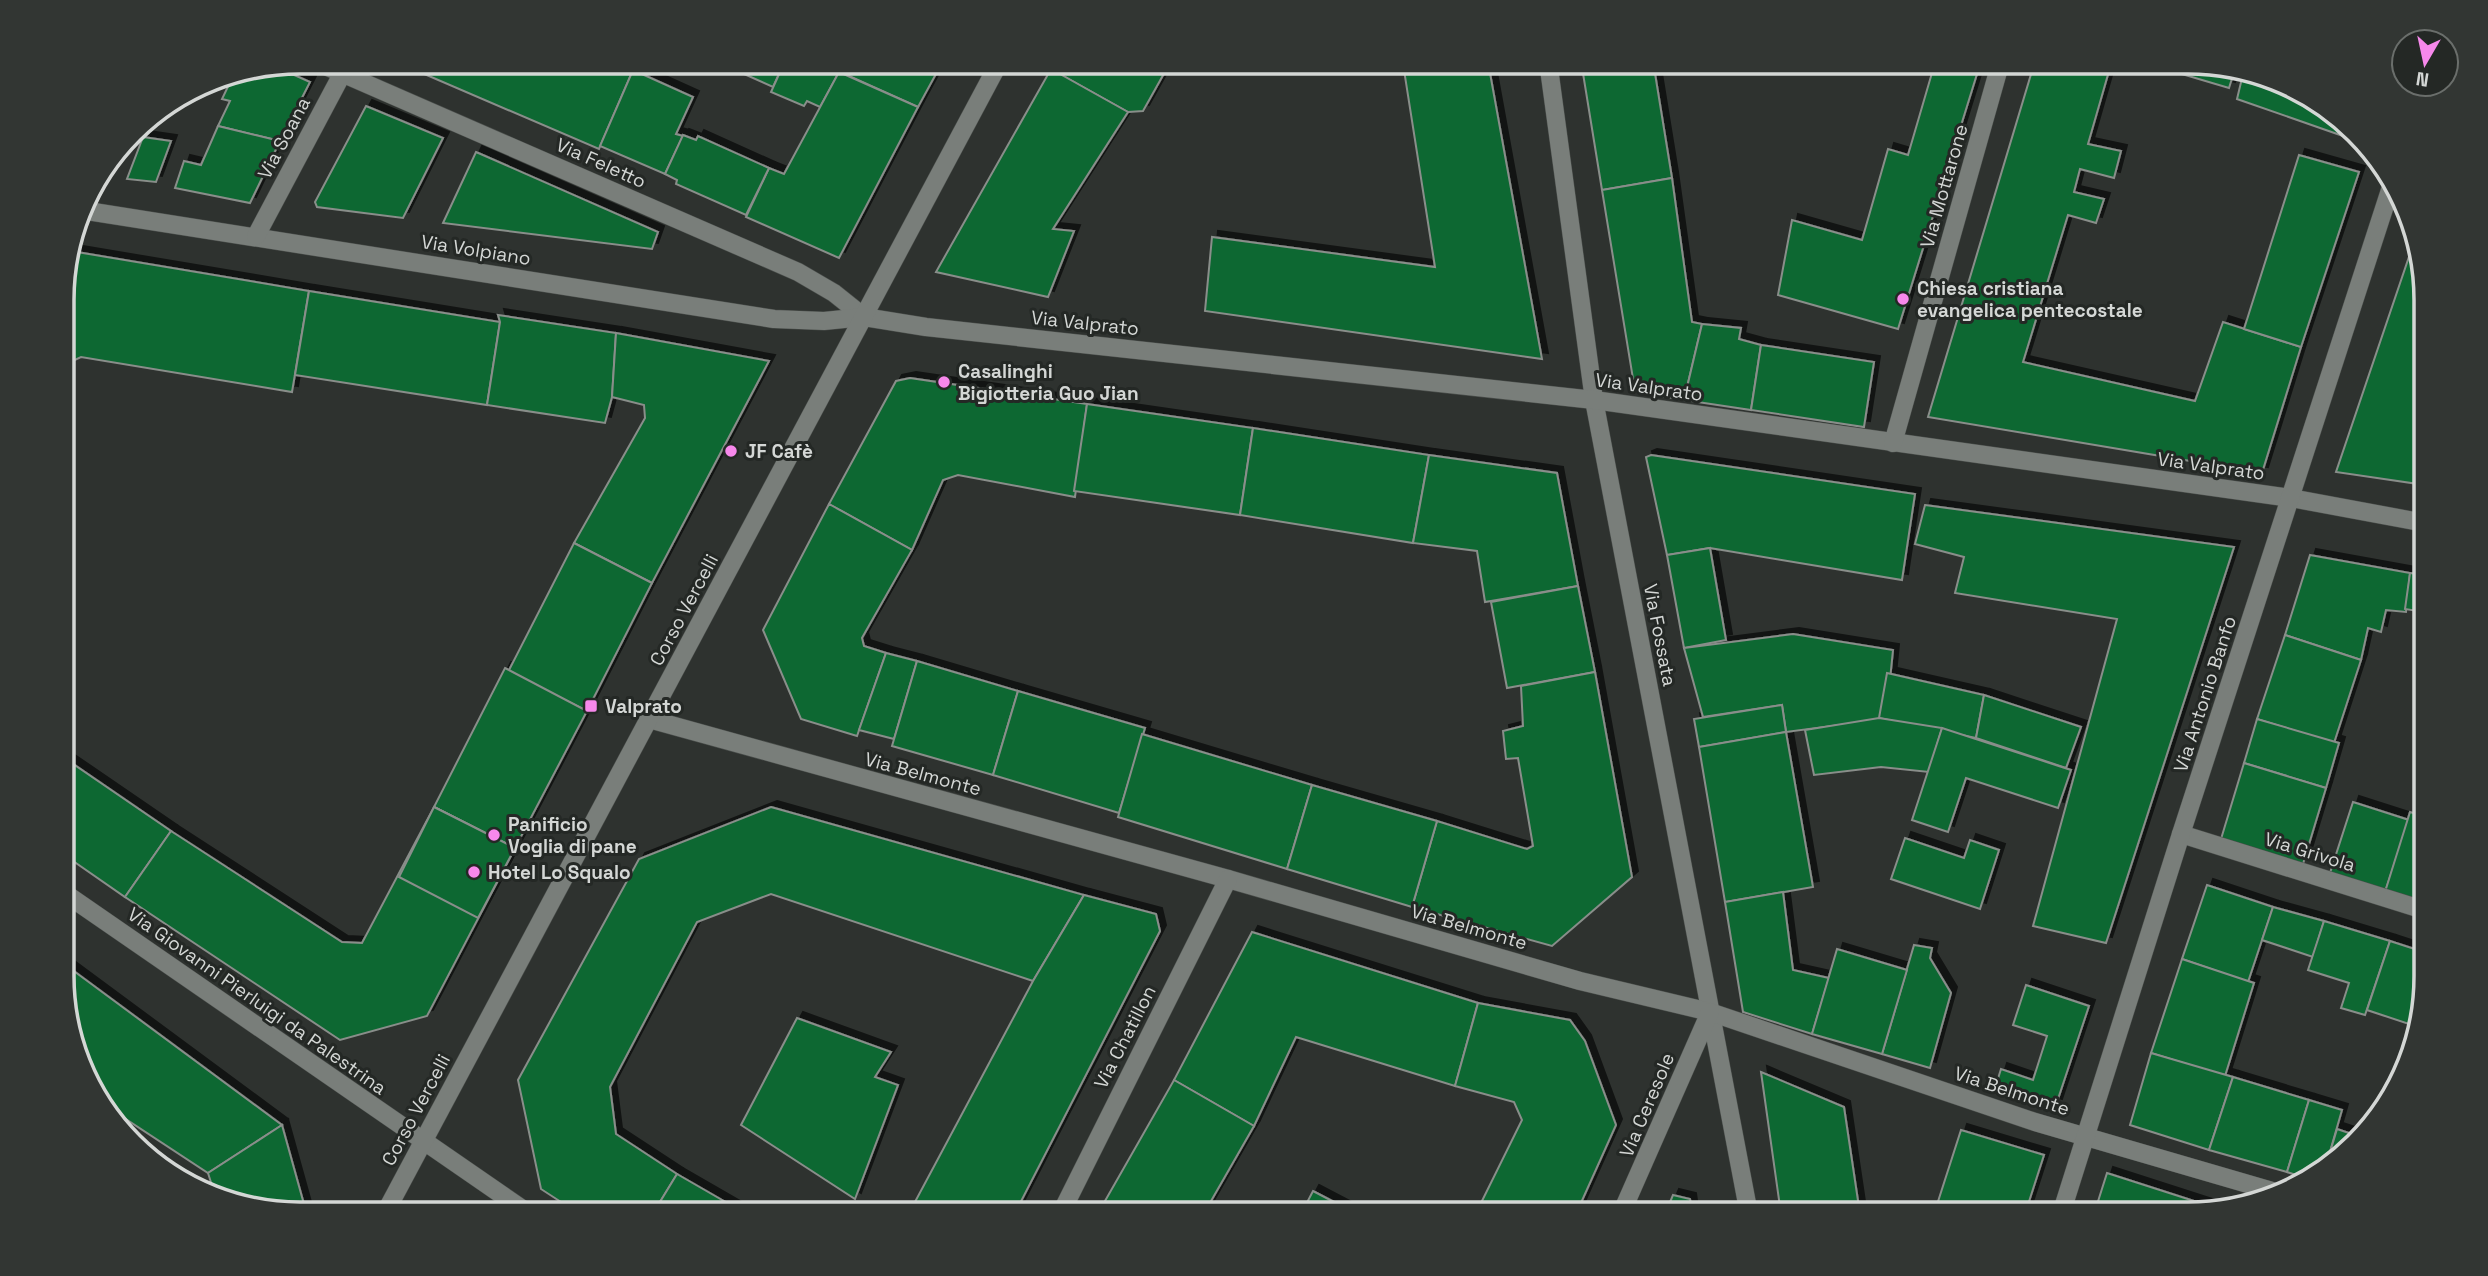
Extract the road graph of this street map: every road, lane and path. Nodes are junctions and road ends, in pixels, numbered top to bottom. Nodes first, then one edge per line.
1 (343, 74) edge
2 (359, 74) edge
3 (993, 74) edge
4 (1550, 74) edge
5 (1997, 74) edge
6 (2388, 195) edge
7 (92, 212) edge
8 (256, 236) junction
9 (864, 317) junction
10 (1594, 400) junction
11 (1893, 443) junction
12 (2291, 498) junction
13 (2414, 521) edge
14 (649, 719) junction
15 (2181, 834) junction
16 (1228, 879) junction
17 (74, 900) edge
18 (2414, 907) edge
19 (1710, 1012) junction
20 (2085, 1137) junction
21 (422, 1142) junction
22 (2265, 1189) edge
23 (391, 1202) edge
24 (512, 1202) edge
25 (1066, 1202) edge
26 (1626, 1202) edge
27 (1747, 1202) edge
28 (2065, 1202) edge

1 - 8 street, Via Soana
2 - 9 street, Via Feletto
3 - 9 street, Corso Vercelli
4 - 10 street, Via Fossata
5 - 11 street, Via Mottarone
6 - 12 street, Via Antonio Banfo
7 - 8 street, Via Volpiano
8 - 9 street, Via Volpiano
9 - 10 street, Via Valprato
9 - 14 street, Corso Vercelli
10 - 11 street, Via Valprato
10 - 19 street, Via Fossata
11 - 12 street, Via Valprato
12 - 13 street, Via Valprato
12 - 15 street, Via Antonio Banfo
14 - 16 street, Via Belmonte
14 - 21 street, Corso Vercelli
15 - 18 street, Via Grivola
15 - 20 street, Via Antonio Banfo
16 - 19 street, Via Belmonte
16 - 25 street, Via Chatillon
17 - 21 street, Via Giovanni Pierluigi da Palestrina
19 - 20 street, Via Belmonte
19 - 26 street, Via Ceresole
19 - 27 street, Via Fossata
20 - 22 street, Via Belmonte
20 - 28 street, Via Antonio Banfo
21 - 23 street, Corso Vercelli
21 - 24 street, Via Giovanni Pierluigi da Palestrina

